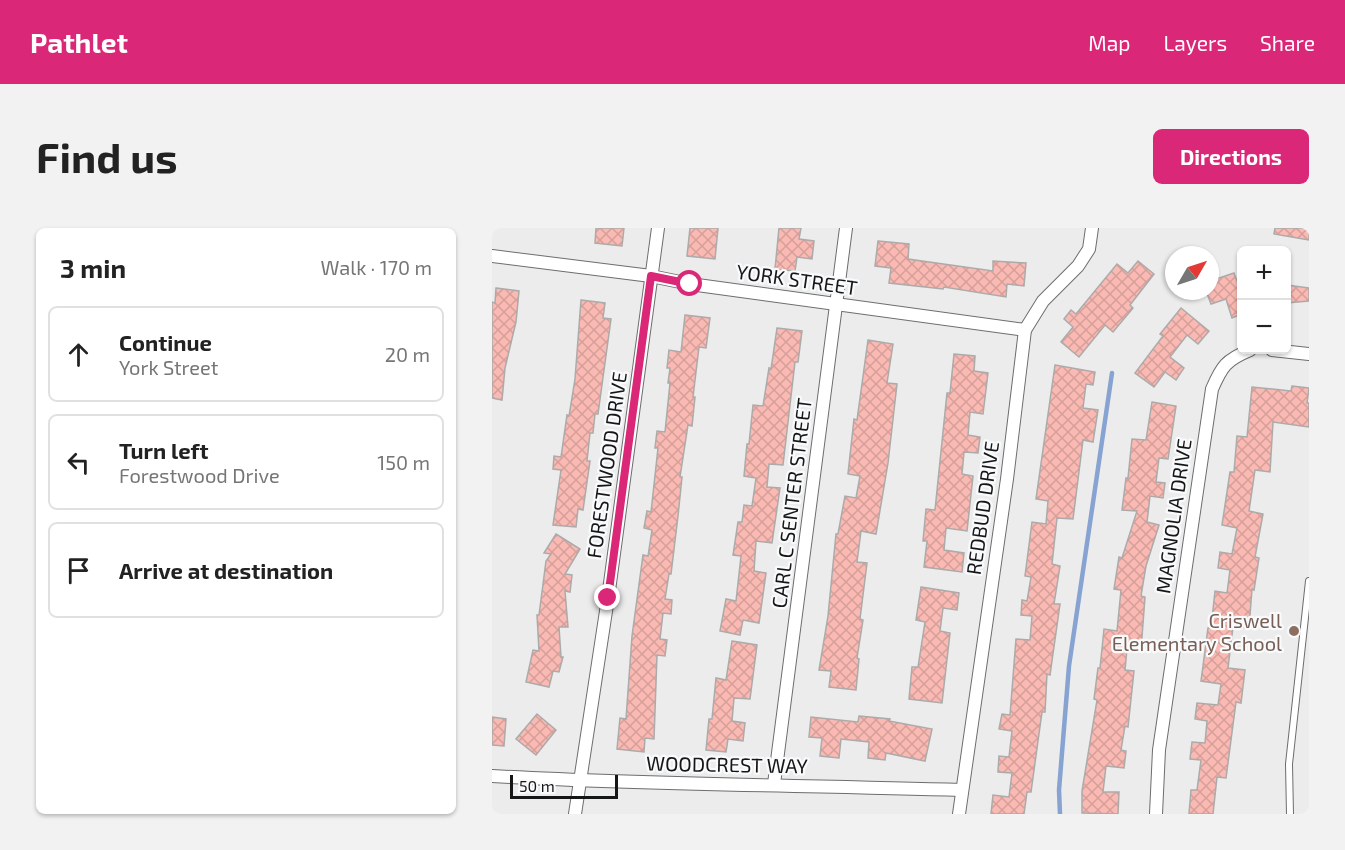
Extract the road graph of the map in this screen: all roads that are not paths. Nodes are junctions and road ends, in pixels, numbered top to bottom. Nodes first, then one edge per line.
1 (658, 228) edge
2 (846, 228) edge
3 (1092, 228) edge
4 (492, 256) edge
5 (651, 276) junction
6 (837, 304) junction
7 (1025, 330) junction
8 (1291, 352) edge
9 (1241, 354) edge
10 (1309, 354) edge
11 (1309, 581) edge
12 (492, 776) edge
13 (580, 781) junction
14 (774, 784) junction
15 (962, 790) junction
16 (574, 814) edge
17 (959, 814) edge
18 (1156, 814) edge
19 (1290, 814) edge

1 - 5 street, FORESTWOOD DRIVE
2 - 6 street, CARL C SENTER STREET
3 - 7 street, REDBUD DRIVE
4 - 5 street, YORK STREET
5 - 6 street, YORK STREET
5 - 13 street, FORESTWOOD DRIVE
6 - 7 street, YORK STREET
6 - 14 street, CARL C SENTER STREET
7 - 15 street, REDBUD DRIVE
8 - 10 street
9 - 18 street, MAGNOLIA DRIVE
11 - 19 lane
12 - 13 street, WOODCREST WAY
13 - 14 street, WOODCREST WAY
13 - 16 street, FORESTWOOD DRIVE
14 - 15 street, WOODCREST WAY
15 - 17 street, REDBUD DRIVE

